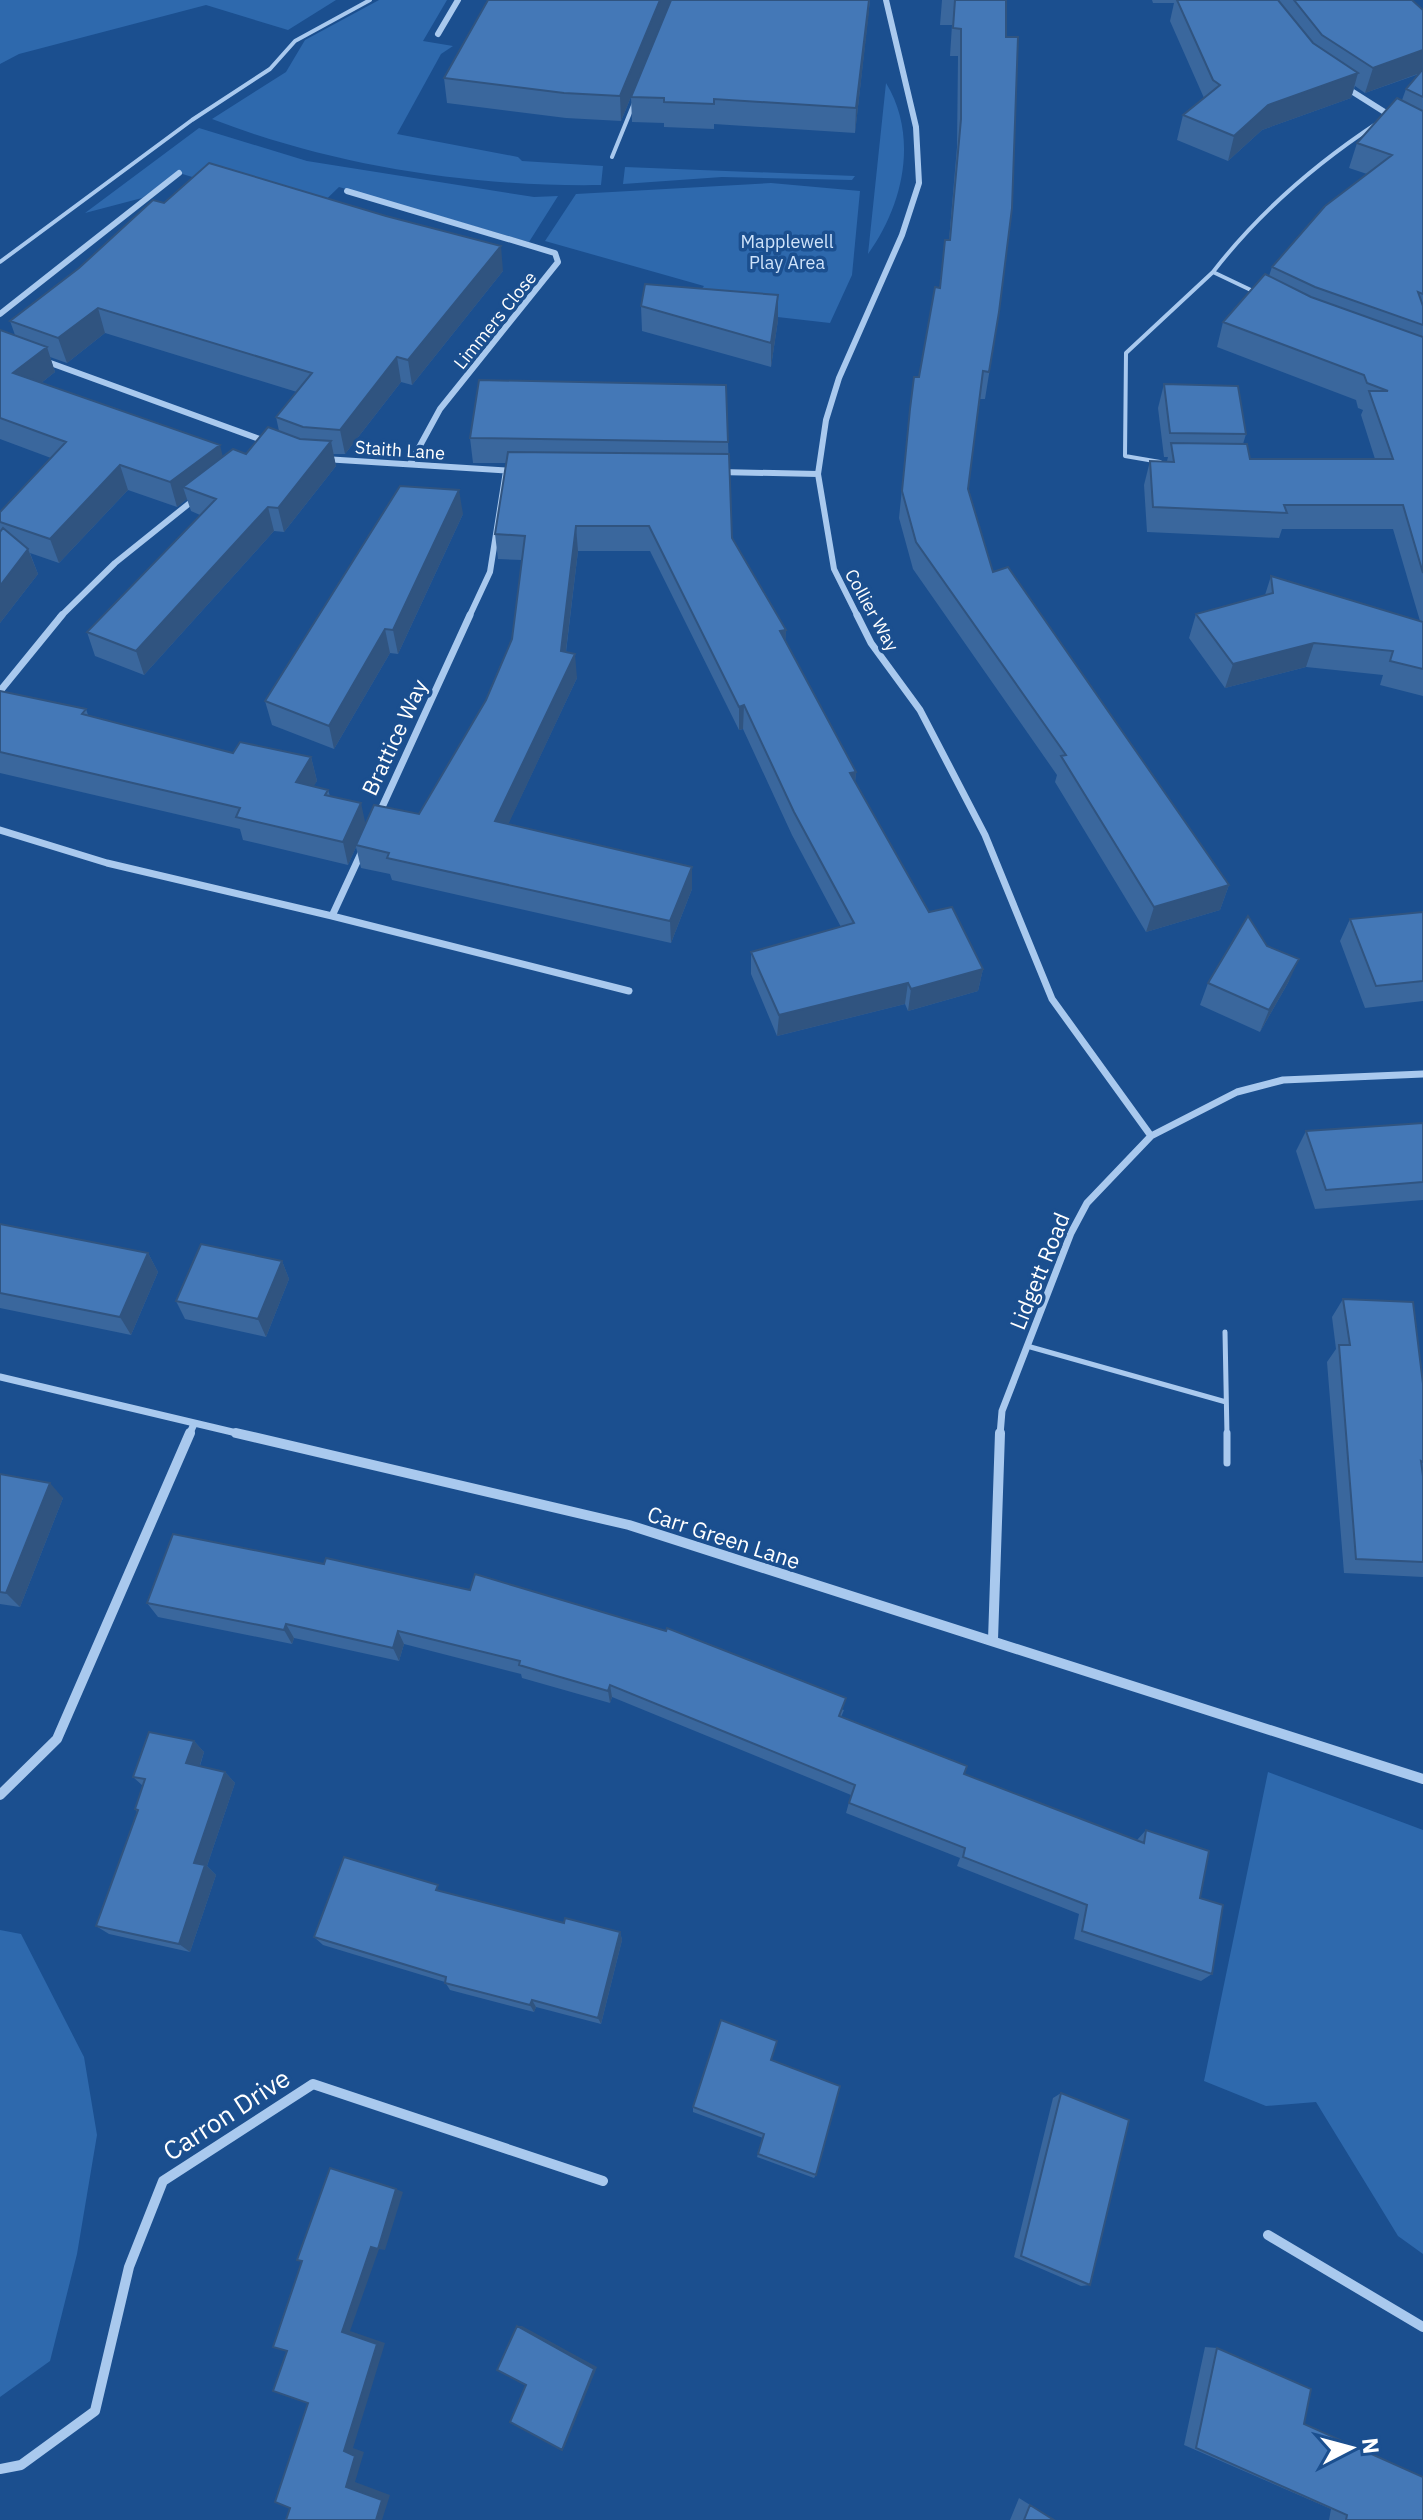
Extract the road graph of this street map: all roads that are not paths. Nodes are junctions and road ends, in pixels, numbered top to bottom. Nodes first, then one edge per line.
1 (370, 0) edge
2 (458, 0) edge
3 (886, 0) edge
4 (438, 34) dead end
5 (1337, 81) edge
6 (635, 100) edge
7 (1389, 116) junction
8 (1400, 121) edge
9 (612, 157) dead end
10 (179, 173) dead end
11 (347, 191) dead end
12 (0, 262) edge
13 (1213, 272) junction
14 (1266, 298) edge
15 (0, 314) edge
16 (43, 360) edge
17 (259, 452) edge
18 (321, 459) edge
19 (410, 464) junction
20 (1174, 464) edge
21 (506, 471) junction
22 (521, 471) edge
23 (712, 472) edge
24 (818, 474) junction
25 (198, 496) edge
26 (0, 691) edge
27 (0, 830) edge
28 (371, 830) edge
29 (365, 845) edge
30 (332, 916) junction
31 (629, 991) dead end
32 (1423, 1074) edge
33 (1151, 1136) junction
34 (1225, 1332) dead end
35 (1027, 1346) junction
36 (0, 1377) edge
37 (1226, 1402) junction
38 (194, 1424) junction
39 (1227, 1463) dead end
40 (993, 1640) junction
41 (1423, 1779) edge
42 (0, 1795) edge
43 (603, 2181) dead end
44 (1268, 2235) dead end
45 (1423, 2327) edge
46 (0, 2469) edge

1 - 12 lane
2 - 4 street
3 - 24 street, Collier Way
5 - 7 street
6 - 9 lane
7 - 8 street
7 - 13 lane
10 - 15 street
11 - 19 street, Limmers Close
13 - 14 lane
13 - 20 lane
16 - 17 street
18 - 19 street, Staith Lane
19 - 21 street, Staith Lane
21 - 22 street, Staith Lane
21 - 28 street, Brattice Way
23 - 24 street
24 - 33 street, Collier Way
25 - 26 street
27 - 30 street
29 - 30 street
30 - 31 street
32 - 33 street, Lidgett Road
33 - 35 street, Lidgett Road
34 - 37 lane
35 - 37 lane, Lidgett Road
35 - 40 street, Lidgett Road
36 - 38 street, Carr Green Lane
37 - 39 lane
38 - 40 street, Carr Green Lane
38 - 42 street
40 - 41 street, Carr Green Lane
43 - 46 street, Carron Drive
44 - 45 street

